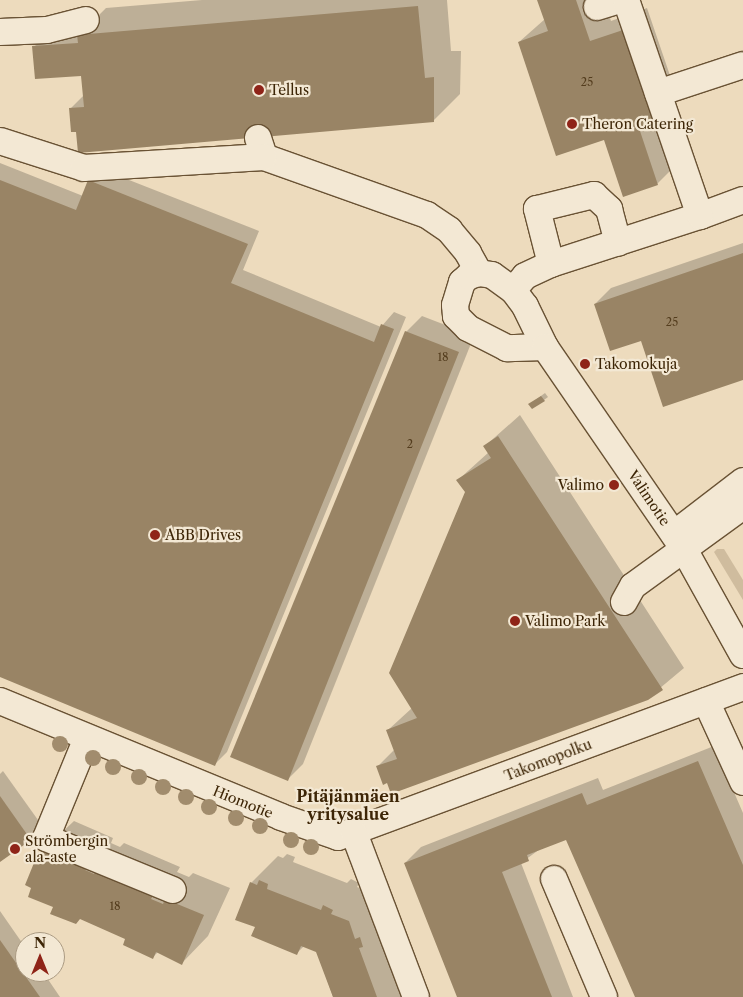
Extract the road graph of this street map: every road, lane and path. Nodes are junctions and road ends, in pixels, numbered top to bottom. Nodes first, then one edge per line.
1 (626, 0) edge
2 (86, 20) dead end
3 (0, 32) edge
4 (743, 65) edge
5 (658, 93) junction
6 (0, 141) edge
7 (743, 200) edge
8 (700, 216) junction
9 (618, 242) junction
10 (552, 264) junction
11 (479, 273) junction
12 (513, 290) junction
13 (545, 347) junction
14 (743, 480) edge
15 (743, 506) edge
16 (679, 543) junction
17 (624, 602) dead end
18 (742, 649) edge
19 (743, 687) edge
20 (706, 701) junction
21 (0, 702) edge
22 (87, 738) junction
23 (743, 782) edge
24 (354, 833) junction
25 (554, 879) dead end
26 (173, 890) dead end
27 (416, 997) edge
28 (604, 997) edge

1 - 5 street
2 - 3 street
4 - 5 street
5 - 8 street
6 - 11 street
7 - 8 street
8 - 9 street
9 - 10 street
9 - 10 street
10 - 12 street
11 - 12 street, Valimotie
11 - 13 street
12 - 13 street, Valimotie
13 - 16 street, Valimotie
14 - 16 street
15 - 16 street
16 - 17 street
16 - 18 street, Valimotie
19 - 20 street, Takomopolku
20 - 23 street
20 - 24 street, Takomopolku
21 - 22 street, Hiomotie
22 - 24 street, Hiomotie
22 - 26 street
24 - 27 street
25 - 28 street

